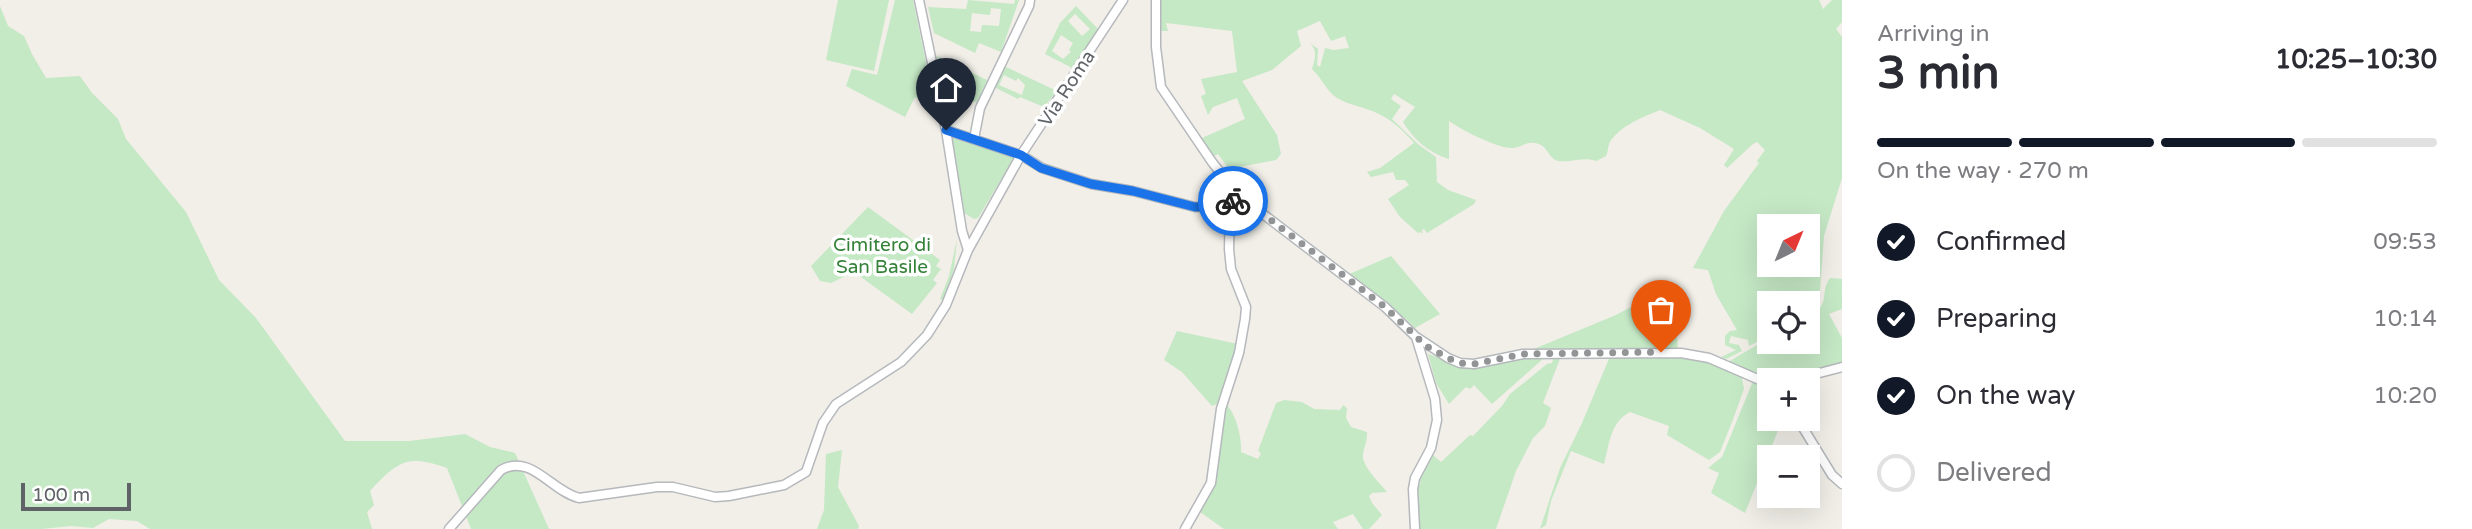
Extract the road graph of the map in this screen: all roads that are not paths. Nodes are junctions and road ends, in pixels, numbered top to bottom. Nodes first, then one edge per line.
1 (919, 0) edge
2 (1030, 0) edge
3 (1124, 0) edge
4 (1156, 0) edge
5 (946, 130) junction
6 (974, 139) junction
7 (1021, 155) junction
8 (1238, 195) junction
9 (1230, 206) junction
10 (968, 250) junction
11 (1416, 337) junction
12 (1842, 367) edge
13 (1820, 373) edge
14 (1757, 378) edge
15 (1805, 431) edge
16 (1842, 484) edge
17 (449, 529) edge
18 (1185, 529) edge
19 (1415, 529) edge

1 - 5 street
2 - 6 street
3 - 7 street, Via Roma
4 - 8 street
5 - 6 street
5 - 10 street
6 - 7 street
7 - 9 street
7 - 10 street, Via Roma
8 - 9 street
8 - 11 street
9 - 18 street
10 - 17 street, Via Roma
11 - 14 street
11 - 19 street
12 - 13 street
15 - 16 street

